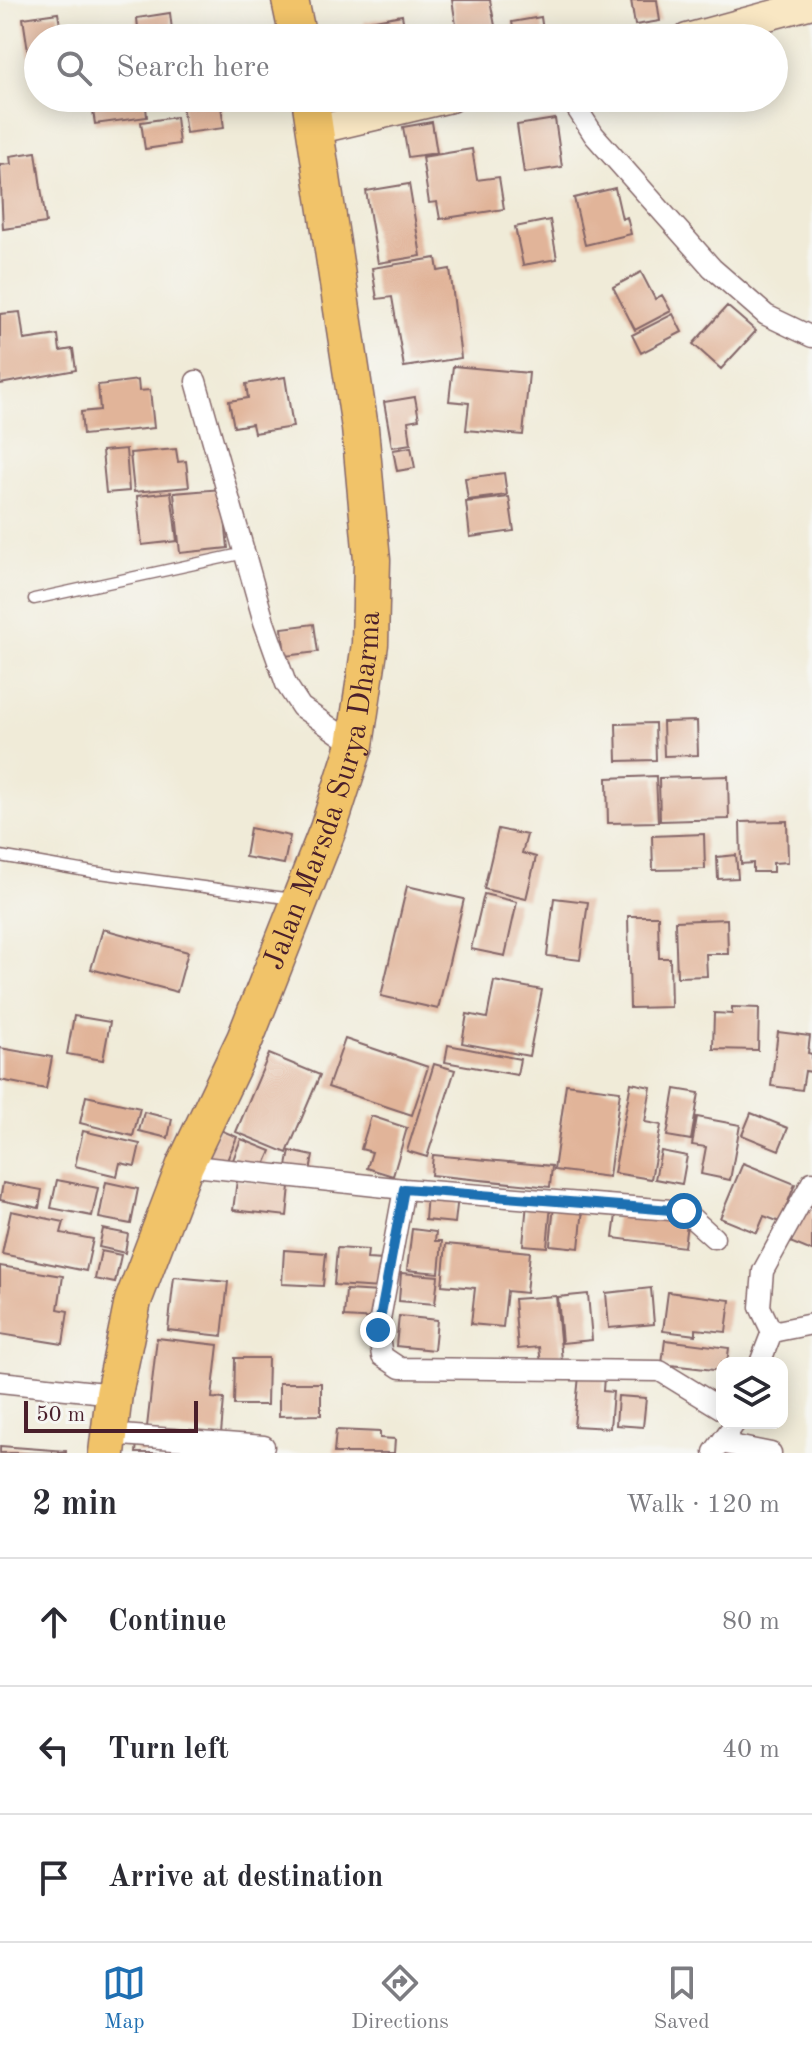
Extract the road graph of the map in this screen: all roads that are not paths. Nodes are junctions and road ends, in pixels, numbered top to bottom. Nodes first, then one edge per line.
1 (290, 0) edge
2 (812, 4) edge
3 (295, 24) edge
4 (738, 24) edge
5 (579, 112) edge
6 (313, 114) edge
7 (812, 337) edge
8 (196, 381) dead end
9 (247, 553) junction
10 (34, 599) dead end
11 (355, 745) junction
12 (0, 856) edge
13 (299, 899) junction
14 (185, 1165) junction
15 (812, 1182) edge
16 (404, 1189) junction
17 (714, 1238) dead end
18 (812, 1324) edge
19 (772, 1332) junction
20 (762, 1357) edge
21 (0, 1382) edge
22 (114, 1394) junction
23 (716, 1405) edge
24 (731, 1429) edge
25 (108, 1443) edge
26 (264, 1446) dead end
27 (717, 1448) edge
28 (771, 1453) edge

1 - 3 highway
2 - 4 street
5 - 7 street
6 - 11 highway, Jalan Marsda Surya Dharma
8 - 9 street
9 - 10 lane
9 - 11 street
11 - 13 highway, Jalan Marsda Surya Dharma
12 - 13 lane
13 - 14 highway, Jalan Marsda Surya Dharma
14 - 16 street
14 - 22 highway, Jalan Marsda Surya Dharma
15 - 19 street
16 - 17 street
16 - 23 street
18 - 19 street
19 - 20 street
21 - 22 street
22 - 25 highway, Jalan Marsda Surya Dharma
24 - 27 street
25 - 26 street
27 - 28 street

